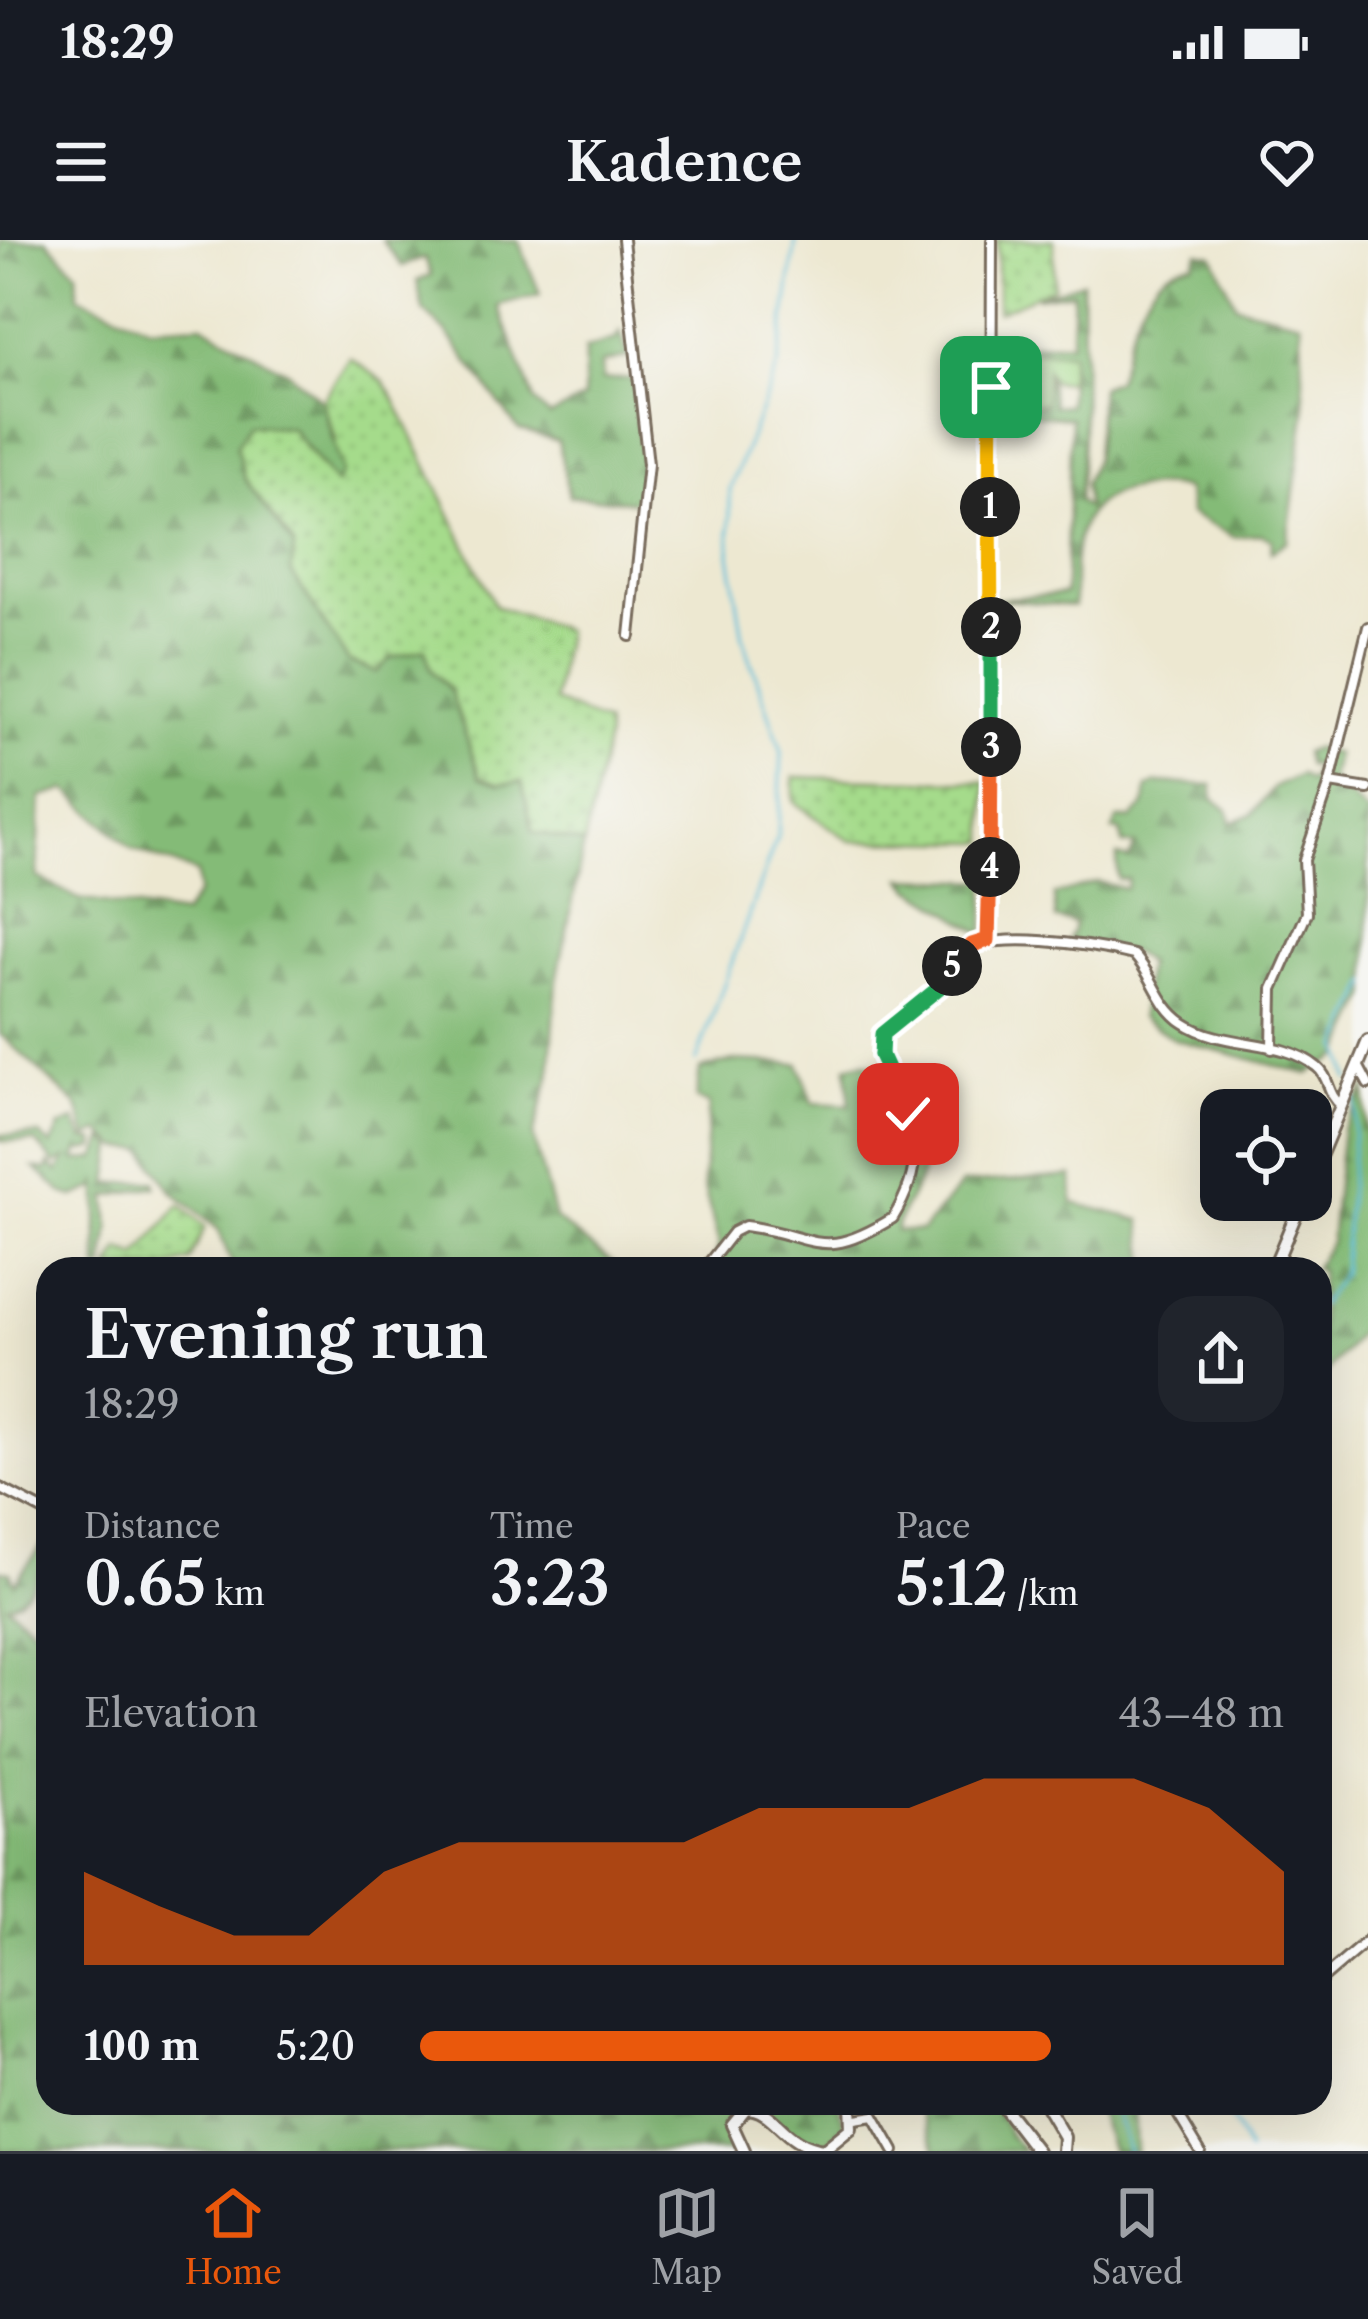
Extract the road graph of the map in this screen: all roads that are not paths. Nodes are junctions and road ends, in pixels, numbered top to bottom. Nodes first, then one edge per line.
1 (622, 240) edge
2 (992, 240) edge
3 (1368, 627) edge
4 (630, 636) dead end
5 (1330, 783) junction
6 (1368, 788) edge
7 (988, 940) junction
8 (1368, 1041) edge
9 (1272, 1049) junction
10 (1356, 1070) junction
11 (1368, 1084) edge
12 (1341, 1106) junction
13 (1332, 1128) edge
14 (1293, 1221) edge
15 (713, 1257) edge
16 (1278, 1257) edge
17 (0, 1488) edge
18 (36, 1507) edge
19 (1368, 1940) edge
20 (1332, 1972) edge
21 (740, 2115) edge
22 (767, 2115) edge
23 (853, 2115) edge
24 (1009, 2115) edge
25 (1051, 2115) edge
26 (1179, 2115) edge
27 (854, 2119) junction
28 (743, 2151) edge
29 (894, 2151) edge
30 (1037, 2151) edge
31 (1063, 2151) edge
32 (1200, 2151) edge

1 - 4 street
2 - 7 street
3 - 5 street
5 - 6 street
5 - 9 street
7 - 9 street
7 - 15 street
8 - 10 main road
9 - 12 street
10 - 11 street
10 - 12 main road
12 - 13 main road
14 - 16 main road
17 - 18 street
19 - 20 street
21 - 28 main road
22 - 27 main road
23 - 27 main road
24 - 30 main road
25 - 31 main road
26 - 32 street
27 - 29 street

